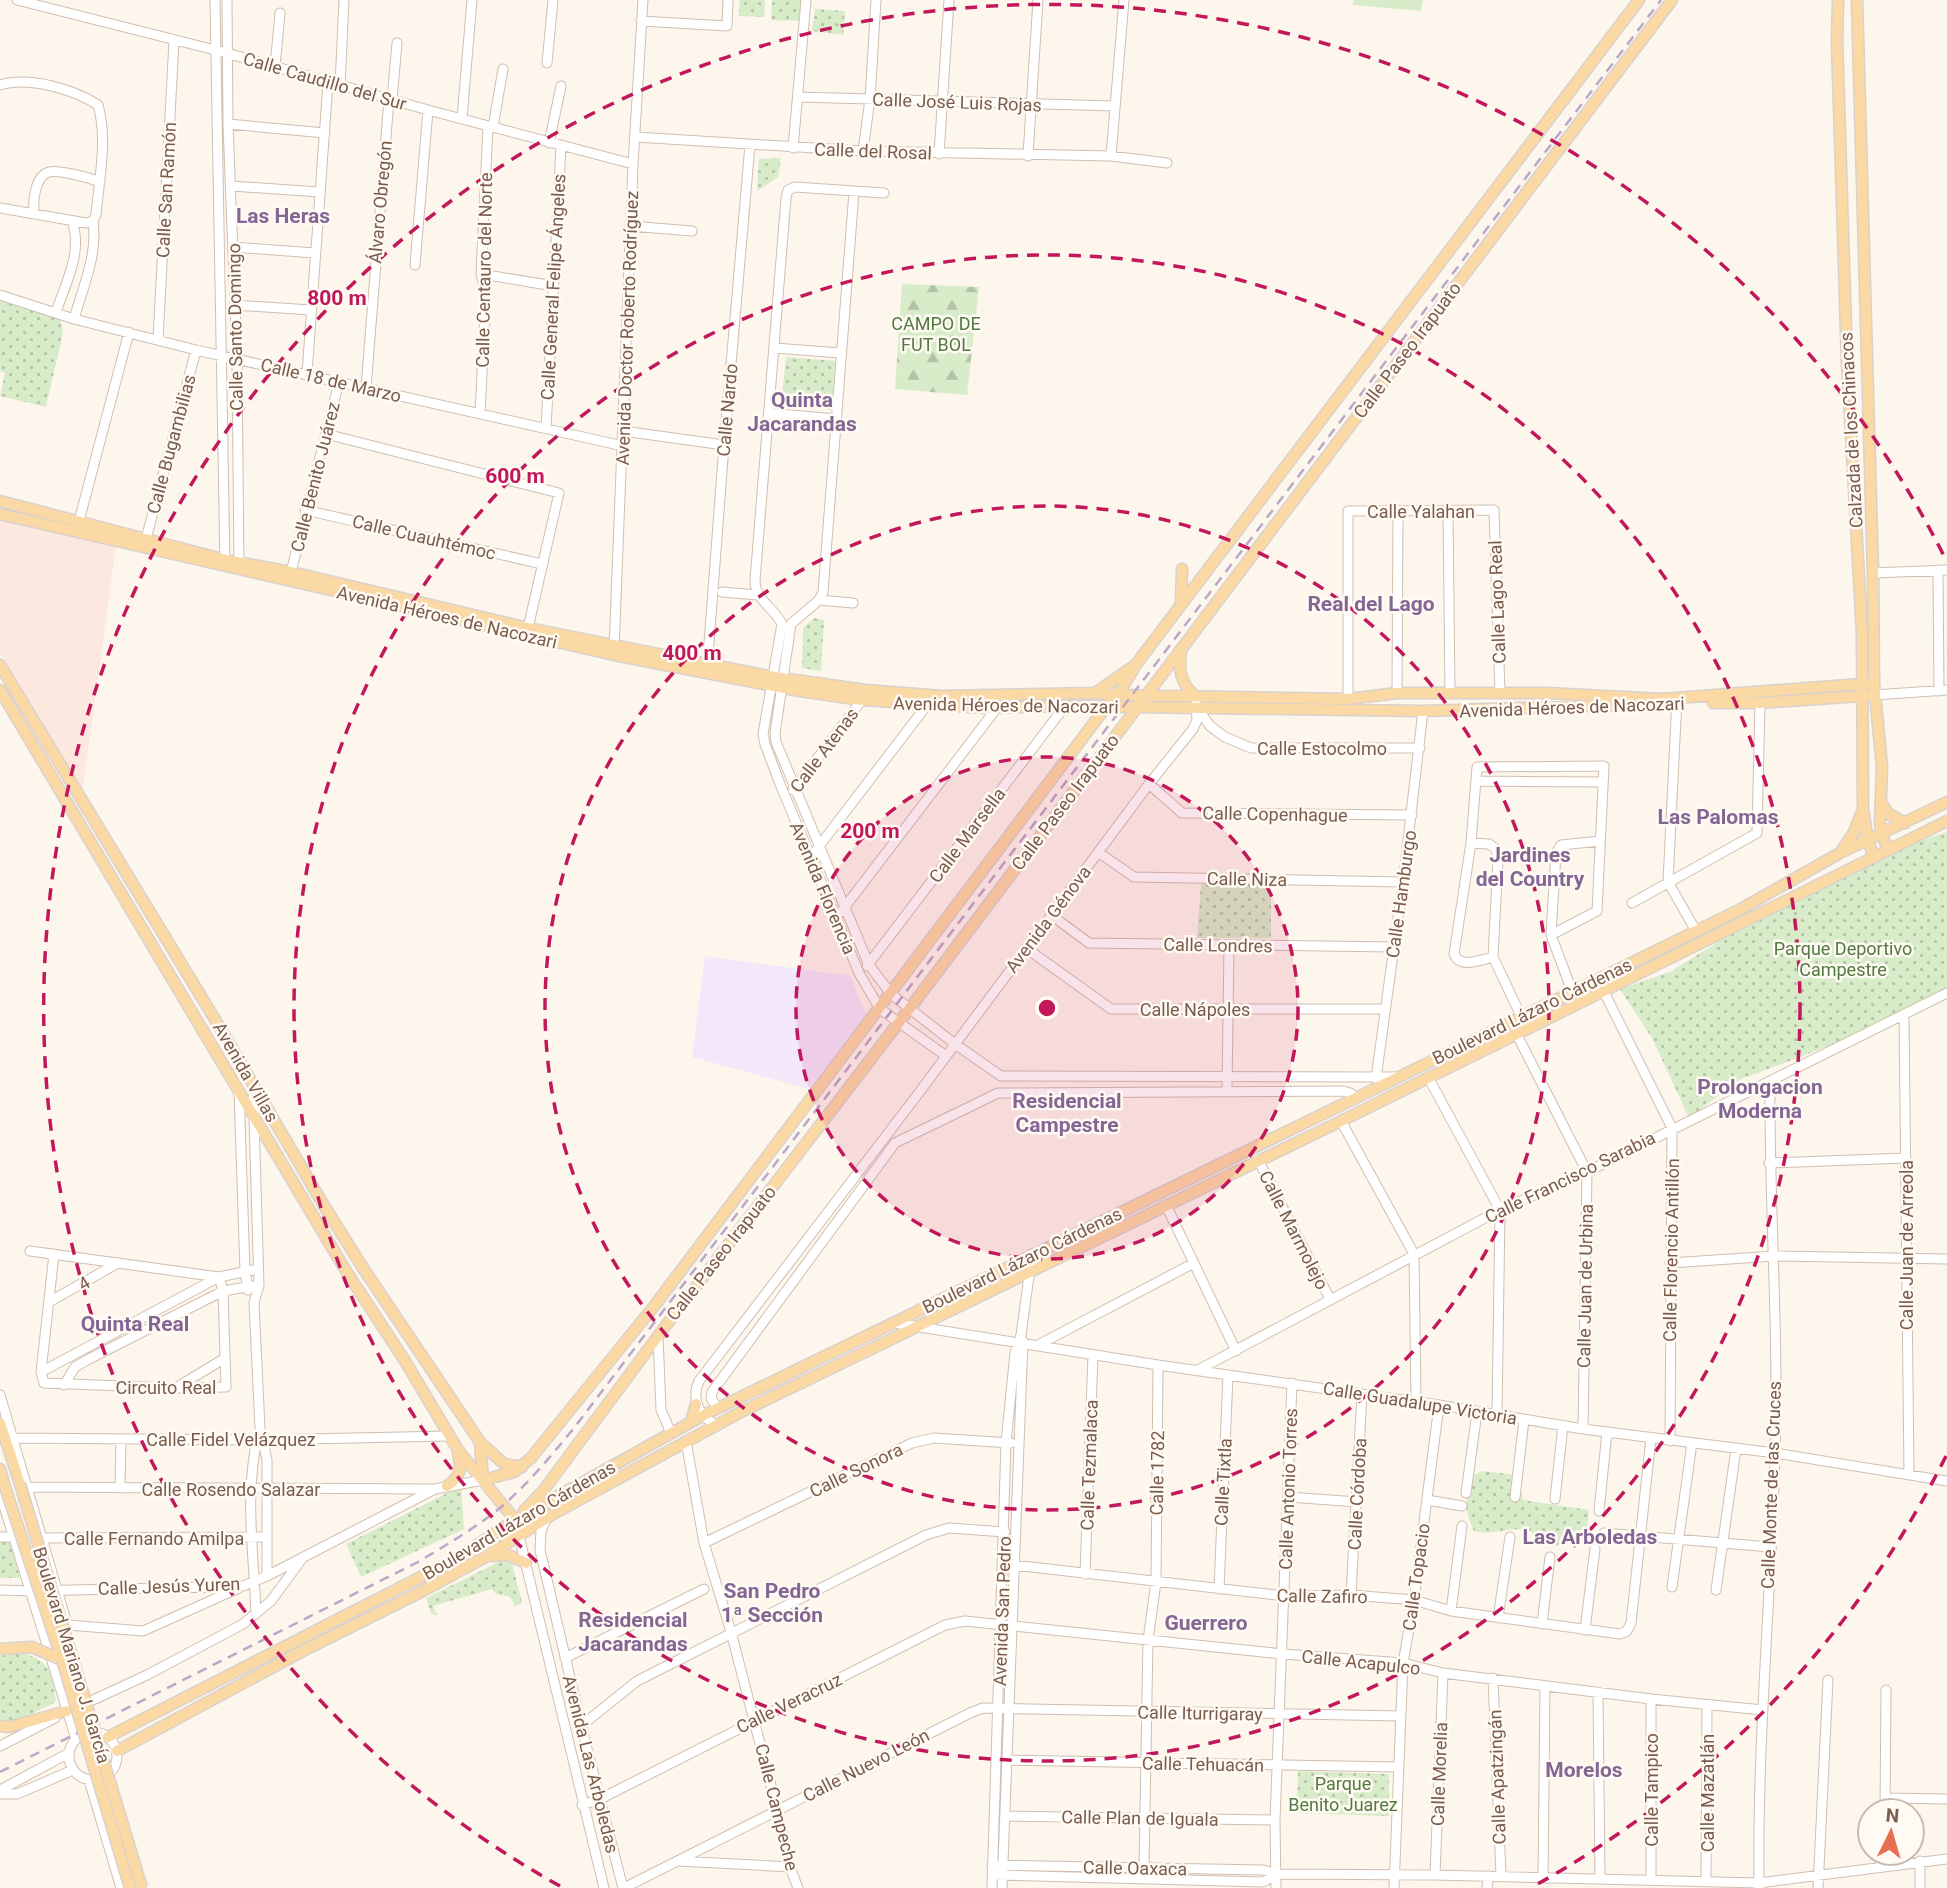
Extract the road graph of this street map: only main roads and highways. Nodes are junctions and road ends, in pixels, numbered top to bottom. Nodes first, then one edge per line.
1 (1639, 0) edge
2 (1672, 0) edge
3 (1838, 0) edge
4 (1857, 0) edge
5 (1862, 200) junction
6 (1842, 201) junction
7 (0, 501) edge
8 (0, 514) edge
9 (226, 563) junction
10 (239, 566) junction
11 (1182, 569) dead end
12 (1181, 604) junction
13 (1181, 649) junction
14 (614, 651) junction
15 (1137, 663) junction
16 (0, 665) edge
17 (777, 682) junction
18 (1870, 687) junction
19 (0, 690) edge
20 (1095, 693) junction
21 (1061, 694) junction
22 (1118, 695) junction
23 (1146, 695) junction
24 (1862, 695) junction
25 (1195, 696) junction
26 (1677, 701) junction
27 (1015, 708) junction
28 (1106, 708) junction
29 (1137, 708) junction
30 (44, 736) junction
31 (32, 744) junction
32 (1947, 802) edge
33 (1881, 803) junction
34 (1863, 809) junction
35 (1947, 821) edge
36 (1906, 822) junction
37 (1882, 834) junction
38 (1868, 841) junction
39 (1888, 850) junction
40 (1840, 853) junction
41 (1874, 858) junction
42 (158, 923) junction
43 (146, 931) junction
44 (274, 1149) junction
45 (293, 1155) junction
46 (696, 1404) road end
47 (691, 1422) junction
48 (0, 1423) edge
49 (671, 1433) junction
50 (480, 1442) junction
51 (458, 1450) junction
52 (649, 1462) junction
53 (522, 1467) junction
54 (0, 1469) edge
55 (483, 1480) junction
56 (447, 1486) road end
57 (3, 1490) edge
58 (550, 1515) junction
59 (515, 1520) junction
60 (519, 1536) junction
61 (487, 1556) junction
62 (526, 1563) road end
63 (363, 1607) junction
64 (350, 1628) junction
65 (0, 1649) edge
66 (61, 1660) junction
67 (67, 1711) road end
68 (4, 1727) edge
69 (103, 1735) road end
70 (117, 1751) road end
71 (130, 1888) edge
72 (142, 1888) edge

1 - 12 main road, Calle Paseo Irapuato
2 - 13 main road, Calle Paseo Irapuato
3 - 6 main road, Calzada de los Chinacos
4 - 5 main road, Calzada de los Chinacos
5 - 6 main road
5 - 18 main road, Calzada de los Chinacos
6 - 18 main road, Calzada de los Chinacos
7 - 9 main road, Avenida Héroes de Nacozari
8 - 9 main road, Avenida Héroes de Nacozari
9 - 10 main road, Avenida Héroes de Nacozari
10 - 14 main road, Avenida Héroes de Nacozari
10 - 14 main road, Avenida Héroes de Nacozari
11 - 12 main road
12 - 15 main road, Calle Paseo Irapuato
13 - 23 main road, Calle Paseo Irapuato
13 - 25 main road
14 - 17 main road, Avenida Héroes de Nacozari
15 - 20 main road
15 - 22 main road, Calle Paseo Irapuato
16 - 30 main road, Avenida Villas
17 - 21 main road, Avenida Héroes de Nacozari
17 - 27 main road, Avenida Héroes de Nacozari
18 - 24 main road, Calzada de los Chinacos
18 - 26 main road, Avenida Héroes de Nacozari
18 - 33 main road, Calzada de los Chinacos
19 - 31 main road, Avenida Villas
20 - 21 main road, Avenida Héroes de Nacozari
20 - 22 main road, Avenida Héroes de Nacozari
21 - 27 main road
22 - 23 main road, Avenida Héroes de Nacozari
22 - 28 main road, Calle Paseo Irapuato
23 - 25 main road, Avenida Héroes de Nacozari
23 - 29 main road, Calle Paseo Irapuato
24 - 26 main road, Avenida Héroes de Nacozari
24 - 34 main road, Calzada de los Chinacos
25 - 26 main road, Avenida Héroes de Nacozari
26 - 29 main road, Avenida Héroes de Nacozari
27 - 28 main road, Avenida Héroes de Nacozari
28 - 29 main road, Avenida Héroes de Nacozari
28 - 53 main road, Calle Paseo Irapuato
29 - 59 main road, Calle Paseo Irapuato
30 - 31 main road
30 - 42 main road, Avenida Villas
31 - 43 main road, Avenida Villas
32 - 36 main road, Boulevard Lázaro Cárdenas
33 - 36 main road
33 - 37 main road, Calzada de los Chinacos
34 - 38 main road, Calzada de los Chinacos
34 - 40 main road
35 - 39 main road, Boulevard Lázaro Cárdenas
36 - 37 main road, Boulevard Lázaro Cárdenas
37 - 38 main road, Boulevard Lázaro Cárdenas
37 - 39 main road, Calzada de los Chinacos
38 - 40 main road, Boulevard Lázaro Cárdenas
38 - 41 main road, Calzada de los Chinacos
39 - 41 main road, Boulevard Lázaro Cárdenas
40 - 47 main road, Boulevard Lázaro Cárdenas
41 - 52 main road, Boulevard Lázaro Cárdenas
42 - 43 main road
42 - 45 main road, Avenida Villas
43 - 44 main road, Avenida Villas
44 - 45 main road
44 - 51 main road, Avenida Villas
45 - 50 main road, Avenida Villas
46 - 47 main road
47 - 49 main road, Boulevard Lázaro Cárdenas
48 - 72 main road, Boulevard Mariano J. García, bridge
49 - 52 main road
49 - 59 main road, Boulevard Lázaro Cárdenas
50 - 53 main road
50 - 55 main road, Avenida Villas
51 - 55 main road, Avenida Villas
51 - 56 main road
52 - 58 main road, Boulevard Lázaro Cárdenas
53 - 55 main road, Calle Paseo Irapuato
54 - 57 main road, Boulevard Mariano J. García
55 - 59 main road, Avenida Villas
57 - 66 main road, Boulevard Mariano J. García, bridge
58 - 59 main road
58 - 60 main road, Boulevard Lázaro Cárdenas
59 - 60 main road
59 - 63 main road, Boulevard Lázaro Cárdenas
60 - 61 main road, Boulevard Lázaro Cárdenas
61 - 62 main road
61 - 64 main road, Boulevard Lázaro Cárdenas
63 - 64 main road
63 - 69 main road, Boulevard Lázaro Cárdenas
64 - 70 main road, Boulevard Lázaro Cárdenas
65 - 66 main road, bridge
66 - 71 main road, Boulevard Mariano J. García, bridge
67 - 68 main road

